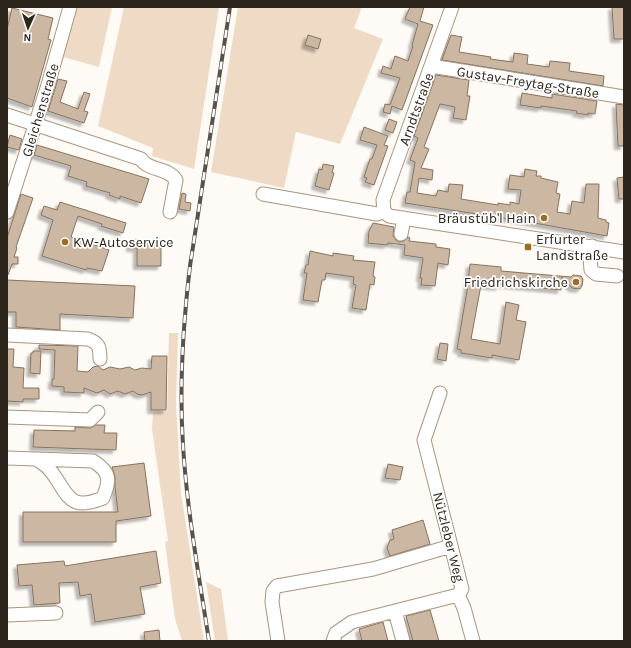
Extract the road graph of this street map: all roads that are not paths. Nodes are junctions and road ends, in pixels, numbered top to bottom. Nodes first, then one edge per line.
1 (70, 7) edge
2 (452, 7) edge
3 (431, 66) junction
4 (624, 97) edge
5 (7, 115) edge
6 (35, 124) junction
7 (263, 194) dead end
8 (384, 211) junction
9 (7, 212) edge
10 (170, 212) dead end
11 (404, 218) junction
12 (401, 234) dead end
13 (592, 246) junction
14 (624, 252) edge
15 (617, 276) dead end
16 (7, 335) edge
17 (100, 359) dead end
18 (440, 393) dead end
19 (98, 412) dead end
20 (7, 416) edge
21 (7, 458) edge
22 (38, 460) junction
23 (451, 546) junction
24 (458, 595) junction
25 (395, 611) junction
26 (56, 614) dead end
27 (7, 615) edge
28 (278, 641) edge
29 (333, 641) edge
30 (403, 641) edge
31 (473, 641) edge

1 - 6 street, Gleichenstraße
2 - 3 street, Arndtstraße
3 - 4 street, Gustav-Freytag-Straße
3 - 8 street, Arndtstraße
5 - 6 street
6 - 9 street, Gleichenstraße
6 - 10 street
7 - 8 street
8 - 11 street
11 - 12 street
11 - 13 street
13 - 14 street
13 - 15 street
16 - 17 street
18 - 23 street, Nützleber Weg
19 - 20 street
21 - 22 street
22 - 22 street
23 - 24 street, Nützleber Weg
23 - 28 street
24 - 25 street, Nützleber Weg
24 - 31 street
25 - 29 street, Nützleber Weg
25 - 30 street
26 - 27 street

